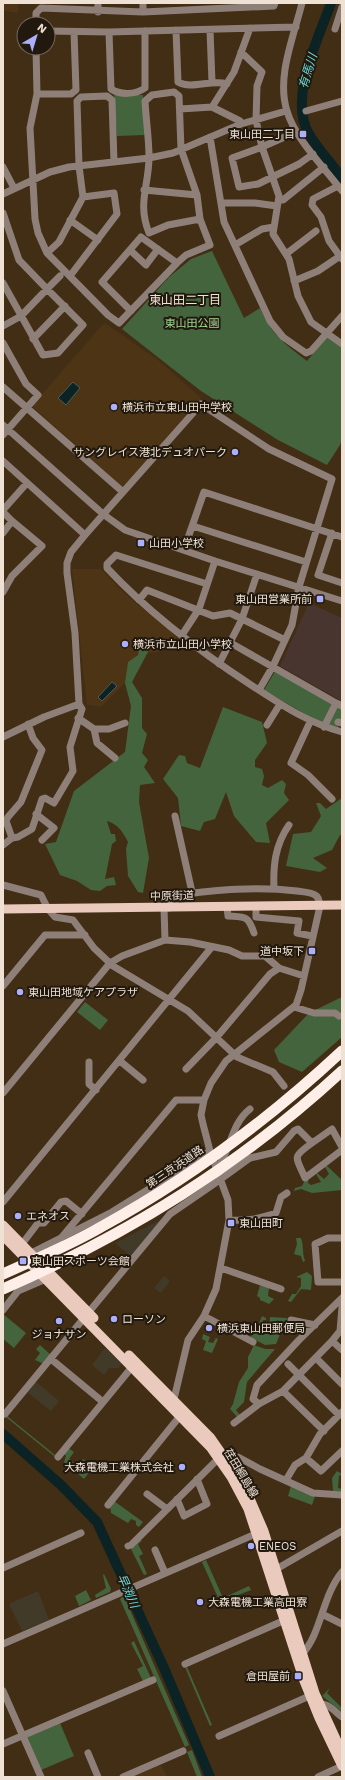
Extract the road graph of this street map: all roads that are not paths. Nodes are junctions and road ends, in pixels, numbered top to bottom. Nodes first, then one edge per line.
1 (98, 3) edge
2 (143, 3) edge
3 (181, 3) edge
4 (275, 3) edge
5 (302, 3) edge
6 (54, 6) edge
7 (237, 6) edge
8 (342, 7) edge
9 (180, 11) junction
10 (98, 12) junction
11 (143, 12) junction
12 (36, 16) edge
13 (296, 27) junction
14 (250, 28) junction
15 (335, 29) dead end
16 (176, 30) junction
17 (210, 30) junction
18 (56, 31) edge
19 (145, 31) junction
20 (74, 32) junction
21 (109, 32) junction
22 (241, 52) junction
23 (36, 56) edge
24 (212, 82) junction
25 (227, 84) junction
26 (37, 94) junction
27 (342, 101) edge
28 (212, 107) junction
29 (180, 109) junction
30 (286, 110) junction
31 (306, 111) dead end
32 (256, 120) junction
33 (241, 124) junction
34 (296, 132) junction
35 (210, 137) junction
36 (262, 147) junction
37 (181, 149) junction
38 (313, 154) junction
39 (149, 158) junction
40 (114, 162) junction
41 (79, 166) junction
42 (3, 167) edge
43 (324, 167) junction
44 (272, 178) junction
45 (31, 180) junction
46 (16, 187) junction
47 (340, 189) edge
48 (144, 190) junction
49 (3, 194) edge
50 (197, 195) junction
51 (83, 197) junction
52 (221, 203) junction
53 (278, 203) junction
54 (3, 213) edge
55 (200, 219) junction
56 (70, 220) junction
57 (274, 227) junction
58 (316, 231) dead end
59 (98, 240) junction
60 (235, 245) junction
61 (158, 249) junction
62 (130, 250) junction
63 (47, 253) junction
64 (286, 254) junction
65 (341, 258) edge
66 (177, 262) junction
67 (60, 276) dead end
68 (70, 276) junction
69 (294, 281) junction
70 (3, 283) edge
71 (47, 289) junction
72 (64, 306) junction
73 (131, 311) junction
74 (21, 316) junction
75 (342, 316) edge
76 (3, 326) edge
77 (327, 334) junction
78 (33, 339) junction
79 (3, 343) edge
80 (342, 344) edge
81 (3, 387) edge
82 (27, 408) junction
83 (5, 430) edge
84 (3, 461) edge
85 (27, 483) junction
86 (123, 492) junction
87 (3, 511) edge
88 (103, 514) junction
89 (12, 521) junction
90 (193, 526) junction
91 (316, 528) junction
92 (3, 533) edge
93 (332, 533) junction
94 (85, 535) junction
95 (189, 536) dead end
96 (342, 537) edge
97 (215, 562) junction
98 (306, 562) junction
99 (257, 574) junction
100 (342, 583) edge
101 (207, 584) junction
102 (299, 587) junction
103 (3, 592) edge
104 (139, 600) junction
105 (342, 602) edge
106 (199, 610) junction
107 (242, 618) junction
108 (182, 635) junction
109 (285, 640) junction
110 (229, 642) junction
111 (218, 664) junction
112 (273, 666) junction
113 (259, 690) junction
114 (79, 704) junction
115 (280, 704) junction
116 (339, 705) edge
117 (78, 718) junction
118 (310, 722) junction
119 (124, 723) dead end
120 (28, 724) junction
121 (267, 725) dead end
122 (324, 727) junction
123 (94, 729) junction
124 (342, 732) edge
125 (3, 737) edge
126 (115, 758) dead end
127 (332, 799) dead end
128 (36, 814) junction
129 (175, 816) dead end
130 (289, 825) dead end
131 (12, 838) junction
132 (42, 840) dead end
133 (3, 845) edge
134 (3, 885) edge
135 (274, 889) junction
136 (192, 892) junction
137 (342, 905) edge
138 (320, 906) junction
139 (227, 907) junction
140 (256, 907) junction
141 (167, 908) junction
142 (3, 909) edge
143 (48, 909) junction
144 (254, 933) dead end
145 (85, 935) junction
146 (312, 936) junction
147 (165, 940) junction
148 (211, 948) junction
149 (110, 963) junction
150 (279, 968) junction
151 (304, 976) junction
152 (3, 986) edge
153 (170, 999) junction
154 (294, 1007) junction
155 (339, 1016) dead end
156 (216, 1038) junction
157 (342, 1051) edge
158 (234, 1054) junction
159 (120, 1061) junction
160 (89, 1062) dead end
161 (186, 1069) dead end
162 (342, 1071) edge
163 (144, 1080) dead end
164 (284, 1086) dead end
165 (96, 1090) junction
166 (3, 1094) edge
167 (204, 1100) junction
168 (250, 1109) dead end
169 (312, 1143) junction
170 (342, 1147) edge
171 (342, 1150) edge
172 (210, 1151) junction
173 (217, 1169) junction
174 (222, 1179) junction
175 (287, 1193) dead end
176 (3, 1202) edge
177 (82, 1214) junction
178 (229, 1220) junction
179 (3, 1225) edge
180 (3, 1236) edge
181 (62, 1238) junction
182 (342, 1238) edge
183 (22, 1244) junction
184 (31, 1253) junction
185 (40, 1263) junction
186 (221, 1268) junction
187 (3, 1274) edge
188 (46, 1279) junction
189 (342, 1281) edge
190 (281, 1288) dead end
191 (3, 1289) edge
192 (342, 1290) edge
193 (342, 1298) edge
194 (342, 1307) edge
195 (3, 1310) edge
196 (86, 1315) junction
197 (204, 1316) junction
198 (291, 1320) dead end
199 (315, 1325) junction
200 (342, 1326) edge
201 (332, 1341) junction
202 (253, 1342) dead end
203 (342, 1350) edge
204 (316, 1358) junction
205 (51, 1359) junction
206 (288, 1364) dead end
207 (132, 1367) junction
208 (299, 1374) junction
209 (342, 1384) edge
210 (283, 1391) junction
211 (171, 1401) junction
212 (103, 1402) junction
213 (259, 1404) junction
214 (341, 1413) edge
215 (5, 1414) dead end
216 (180, 1416) junction
217 (234, 1423) dead end
218 (324, 1430) junction
219 (342, 1451) edge
220 (58, 1457) dead end
221 (306, 1458) junction
222 (223, 1459) junction
223 (197, 1479) junction
224 (286, 1480) junction
225 (147, 1494) dead end
226 (342, 1495) edge
227 (177, 1500) junction
228 (108, 1505) dead end
229 (167, 1509) junction
230 (342, 1531) edge
231 (260, 1532) junction
232 (81, 1533) dead end
233 (128, 1546) dead end
234 (155, 1550) dead end
235 (3, 1568) edge
236 (272, 1571) junction
237 (165, 1573) junction
238 (341, 1575) edge
239 (322, 1614) junction
240 (284, 1620) junction
241 (342, 1624) edge
242 (3, 1644) edge
243 (302, 1654) junction
244 (185, 1664) dead end
245 (153, 1680) dead end
246 (3, 1691) edge
247 (312, 1694) junction
248 (317, 1705) junction
249 (342, 1717) edge
250 (22, 1735) junction
251 (219, 1736) dead end
252 (3, 1744) edge
253 (183, 1751) dead end
254 (342, 1752) edge
255 (88, 1753) dead end
256 (342, 1766) edge
257 (40, 1777) edge
258 (98, 1777) edge
259 (123, 1777) edge
260 (318, 1777) edge

1 - 10 street
2 - 11 street
3 - 9 street
4 - 7 street
5 - 13 street
6 - 10 street
6 - 12 street
7 - 9 street
8 - 15 street
9 - 11 street
10 - 11 street
13 - 14 street
13 - 30 street
14 - 17 street
14 - 22 street
16 - 17 street
16 - 19 street
16 - 24 street
17 - 24 street
18 - 20 street
19 - 21 street
19 - 21 street
20 - 21 street
20 - 26 street
22 - 25 street
22 - 32 street
23 - 26 street
24 - 25 street
25 - 28 street
26 - 45 street
27 - 31 street
28 - 29 street
28 - 33 street
29 - 37 street
29 - 39 street
30 - 32 street
30 - 34 street
32 - 33 street
32 - 36 street
33 - 35 street
34 - 36 street
34 - 38 street
35 - 37 street
35 - 52 street
36 - 44 street
36 - 44 street
37 - 39 street
37 - 50 street
38 - 43 street
38 - 44 street
39 - 40 street
39 - 48 street
40 - 41 street
40 - 41 street
41 - 45 street
41 - 51 street
42 - 46 street
43 - 47 street
43 - 53 street
44 - 53 street
45 - 46 street
45 - 63 street
46 - 49 street
47 - 65 street
48 - 50 street
48 - 55 street
50 - 55 street
51 - 56 street
51 - 59 street
52 - 53 street
52 - 60 street
53 - 57 street
54 - 71 street
55 - 66 street
56 - 59 street
56 - 63 street
57 - 60 street
57 - 64 street
58 - 64 street
59 - 68 street
60 - 77 street
61 - 62 street
61 - 62 street
61 - 66 street
62 - 73 street
63 - 68 street
64 - 69 street
65 - 69 street
66 - 73 street
67 - 71 street
68 - 73 street
69 - 77 street
70 - 74 street
71 - 72 street
71 - 74 street
72 - 78 street
72 - 78 street
74 - 76 street
74 - 78 street
75 - 77 street
77 - 80 street
79 - 82 street
81 - 82 street
82 - 83 street
82 - 86 street
83 - 88 street
84 - 85 street
85 - 87 street
85 - 94 street
86 - 88 street
86 - 91 street
87 - 89 street
88 - 94 street
88 - 97 street
89 - 92 street
89 - 103 street
90 - 91 street
90 - 95 street
90 - 98 street
91 - 93 street
91 - 98 street
93 - 96 street
93 - 100 street
94 - 114 street
97 - 99 street
97 - 101 street
98 - 102 street
99 - 102 street
99 - 107 street
101 - 104 street
101 - 106 street
102 - 105 street
102 - 109 street
104 - 106 street
104 - 108 street
106 - 107 street
106 - 108 street
107 - 109 street
107 - 110 street
108 - 111 street
109 - 112 street
110 - 111 street
110 - 112 street
111 - 113 street
112 - 113 street
112 - 116 street
113 - 115 street
114 - 117 street
114 - 120 street
115 - 118 street
115 - 121 street
116 - 122 street
117 - 123 street
117 - 128 street
118 - 122 street
118 - 127 street
119 - 123 street
120 - 125 street
120 - 131 street
122 - 124 street
123 - 126 street
128 - 131 street
128 - 132 street
129 - 136 street
130 - 135 street
131 - 133 street
134 - 143 street
135 - 136 street
135 - 138 street
136 - 141 street
137 - 138 main road, 中原街道
138 - 140 main road, 中原街道
138 - 146 street
139 - 140 main road, 中原街道
139 - 141 main road, 中原街道
139 - 144 street
140 - 146 street
141 - 143 main road, 中原街道
141 - 147 street
142 - 143 main road, 中原街道
143 - 145 street
145 - 149 street
145 - 152 street
146 - 151 street
147 - 148 street
147 - 149 street
148 - 150 street
148 - 153 street
149 - 153 street
149 - 166 street
150 - 151 street
150 - 156 street
151 - 154 street
153 - 156 street
153 - 159 street
154 - 155 street
154 - 158 street
156 - 158 street
156 - 161 street
157 - 187 highway, 第三京浜道路
158 - 164 street
158 - 167 street
159 - 163 street
159 - 165 street
160 - 165 street
162 - 191 highway
165 - 176 street
167 - 172 street
167 - 177 street
168 - 173 street
169 - 170 street
169 - 171 street
169 - 174 street
172 - 173 street
172 - 181 street
173 - 174 street
174 - 178 street
174 - 196 street
175 - 178 street
177 - 181 street
177 - 183 street
178 - 186 street
179 - 183 main road, 荏田綱島線
180 - 188 main road, 荏田綱島線
181 - 184 street
181 - 185 street
182 - 189 street
183 - 184 main road, 荏田綱島線
184 - 185 main road, 荏田綱島線
185 - 196 main road, 荏田綱島線
186 - 190 street
186 - 197 street
188 - 195 street
188 - 196 main road, 荏田綱島線
189 - 192 street
193 - 199 street
194 - 200 street
196 - 205 street
196 - 207 main road, 荏田綱島線
196 - 211 main road, 荏田綱島線
197 - 202 street
197 - 211 street
198 - 199 street
199 - 213 street
200 - 201 street
201 - 203 street
201 - 204 street
204 - 208 street
204 - 209 street
205 - 212 street
205 - 215 street
206 - 208 street
207 - 211 main road, 荏田綱島線
207 - 212 street
208 - 210 street
208 - 214 street
210 - 213 street
210 - 218 street
211 - 216 main road, 荏田綱島線
211 - 222 main road, 荏田綱島線
212 - 220 street
213 - 217 street
214 - 218 street
216 - 222 main road, 荏田綱島線
216 - 228 street
218 - 221 street
219 - 221 street
221 - 224 street
222 - 223 street
222 - 224 street
222 - 231 main road, 荏田綱島線
223 - 227 street
223 - 227 street
224 - 226 street
225 - 229 street
227 - 229 street
229 - 233 street
230 - 236 street
231 - 236 main road, 荏田綱島線
231 - 237 street
232 - 235 street
234 - 237 street
236 - 240 main road, 荏田綱島線
236 - 243 main road, 荏田綱島線
237 - 242 street
238 - 239 street
239 - 241 street
239 - 243 street
240 - 244 street
240 - 247 main road, 荏田綱島線
243 - 247 main road, 荏田綱島線
245 - 250 street
246 - 250 street
247 - 248 main road, 荏田綱島線
247 - 251 street
248 - 249 street
248 - 254 main road, 荏田綱島線
248 - 256 main road, 荏田綱島線
250 - 252 street
250 - 257 street
253 - 259 street
255 - 258 street
256 - 260 street

